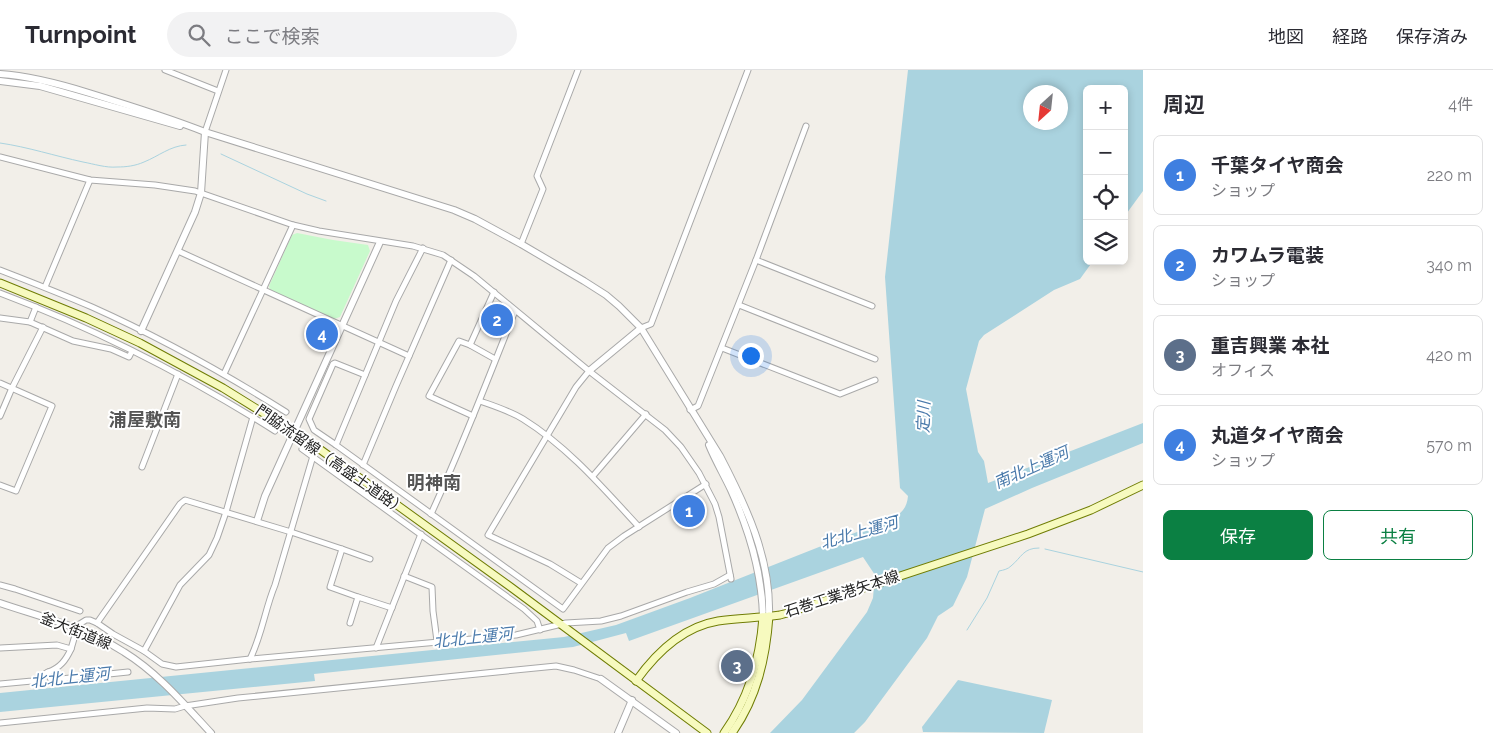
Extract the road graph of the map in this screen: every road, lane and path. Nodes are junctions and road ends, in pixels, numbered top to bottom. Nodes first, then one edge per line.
1 (165, 70) edge
2 (226, 70) edge
3 (578, 70) edge
4 (748, 70) edge
5 (0, 74) edge
6 (0, 81) edge
7 (218, 91) junction
8 (806, 126) dead end
9 (205, 132) junction
10 (0, 157) edge
11 (90, 180) junction
12 (201, 193) junction
13 (294, 225) junction
14 (380, 242) junction
15 (521, 244) junction
16 (423, 248) junction
17 (178, 251) junction
18 (451, 260) junction
19 (756, 260) junction
20 (0, 270) edge
21 (0, 283) edge
22 (45, 287) junction
23 (264, 291) junction
24 (494, 292) junction
25 (0, 293) edge
26 (738, 305) junction
27 (36, 306) junction
28 (872, 306) dead end
29 (515, 311) junction
30 (0, 318) edge
31 (30, 322) junction
32 (343, 326) junction
33 (42, 327) junction
34 (640, 328) junction
35 (141, 331) junction
36 (378, 342) junction
37 (470, 345) junction
38 (722, 348) junction
39 (132, 351) junction
40 (409, 356) junction
41 (495, 358) junction
42 (875, 359) dead end
43 (589, 371) junction
44 (178, 374) junction
45 (224, 374) junction
46 (365, 375) junction
47 (875, 380) dead end
48 (0, 383) edge
49 (12, 388) junction
50 (480, 401) junction
51 (690, 410) junction
52 (286, 412) dead end
53 (0, 413) edge
54 (646, 414) junction
55 (473, 416) junction
56 (253, 417) junction
57 (275, 431) dead end
58 (295, 432) junction
59 (704, 432) junction
60 (547, 436) junction
61 (336, 445) junction
62 (302, 449) dead end
63 (313, 456) junction
64 (363, 465) junction
65 (142, 467) dead end
66 (593, 476) junction
67 (706, 484) junction
68 (0, 485) edge
69 (1143, 485) edge
70 (226, 512) junction
71 (431, 514) junction
72 (257, 521) junction
73 (639, 527) junction
74 (291, 532) junction
75 (420, 534) junction
76 (342, 549) junction
77 (370, 559) dead end
78 (404, 576) junction
79 (582, 583) junction
80 (0, 585) edge
81 (765, 597) junction
82 (358, 598) junction
83 (0, 603) edge
84 (392, 608) junction
85 (80, 611) dead end
86 (766, 616) junction
87 (350, 623) dead end
88 (97, 624) junction
89 (560, 624) junction
90 (76, 629) junction
91 (540, 630) junction
92 (437, 641) junction
93 (0, 648) edge
94 (376, 648) junction
95 (71, 649) junction
96 (144, 651) junction
97 (250, 659) junction
98 (48, 672) junction
99 (128, 672) dead end
100 (601, 679) joint
101 (636, 681) junction
102 (0, 684) edge
103 (632, 700) junction
104 (183, 703) junction
105 (0, 723) edge
106 (210, 733) edge
107 (618, 733) edge
108 (676, 733) edge
109 (707, 733) edge
110 (724, 733) edge
111 (732, 733) edge

1 - 7 street
2 - 7 street
3 - 15 street
4 - 34 street
5 - 9 street
6 - 9 street
7 - 9 street
8 - 19 street
9 - 12 street
9 - 15 street
10 - 11 street
11 - 12 street
11 - 22 street
12 - 13 street
12 - 17 street
13 - 14 street
13 - 23 street
14 - 16 street
14 - 32 street
15 - 34 street
16 - 18 street
16 - 36 street
17 - 23 street
17 - 35 street
18 - 24 street
18 - 40 street
19 - 26 street
19 - 28 street
20 - 22 street
21 - 58 main road, 門脇流留線（高盛土道路）
22 - 35 street
23 - 32 street
23 - 45 street
24 - 29 street
24 - 37 street
25 - 27 street
26 - 38 street
26 - 42 street
27 - 31 street
27 - 39 street
29 - 41 street
29 - 43 street
30 - 31 street
31 - 33 street
32 - 36 street
32 - 58 street
33 - 39 street
33 - 49 street
34 - 43 street
34 - 51 street
35 - 45 street
36 - 40 street
36 - 46 street
37 - 41 street
37 - 55 street
38 - 47 street
38 - 51 street
39 - 44 street
40 - 64 street
41 - 50 street
43 - 54 street
43 - 60 street
44 - 56 street
44 - 65 street
45 - 52 street
46 - 61 street
46 - 61 street
48 - 49 street
49 - 53 street
49 - 68 street
50 - 55 street
50 - 60 street
51 - 59 street
54 - 66 street
54 - 67 street
55 - 71 street
56 - 57 street
56 - 70 street
58 - 72 street
58 - 89 main road, 門脇流留線（高盛土道路）
59 - 81 street
59 - 81 street
60 - 66 street
60 - 79 street
61 - 64 street
62 - 63 street
63 - 74 street
63 - 75 street
64 - 71 street
66 - 73 street
67 - 73 street
67 - 89 street
69 - 86 main road, 石巻工業港矢本線
70 - 72 street
70 - 88 street
70 - 96 street
71 - 79 street
72 - 74 street
73 - 79 street
74 - 76 street
74 - 97 street
75 - 78 street
75 - 91 street
76 - 77 street
76 - 82 street
78 - 84 street
78 - 92 street
80 - 85 street
81 - 86 street
82 - 84 street
82 - 87 street
83 - 90 street, 釜大街道線
84 - 94 street
86 - 101 main road, 石巻工業港矢本線
86 - 110 main road
86 - 111 main road
88 - 90 street
88 - 96 street
89 - 91 street
89 - 101 main road, 門脇流留線（高盛土道路）
90 - 95 street
90 - 104 street, 釜大街道線
91 - 92 street
92 - 94 street
93 - 95 street
94 - 97 street
95 - 98 street
96 - 97 street
98 - 99 street
98 - 102 street
100 - 103 street
100 - 104 street
101 - 109 main road
103 - 107 street
103 - 108 street
104 - 105 street
104 - 106 street, 釜大街道線

